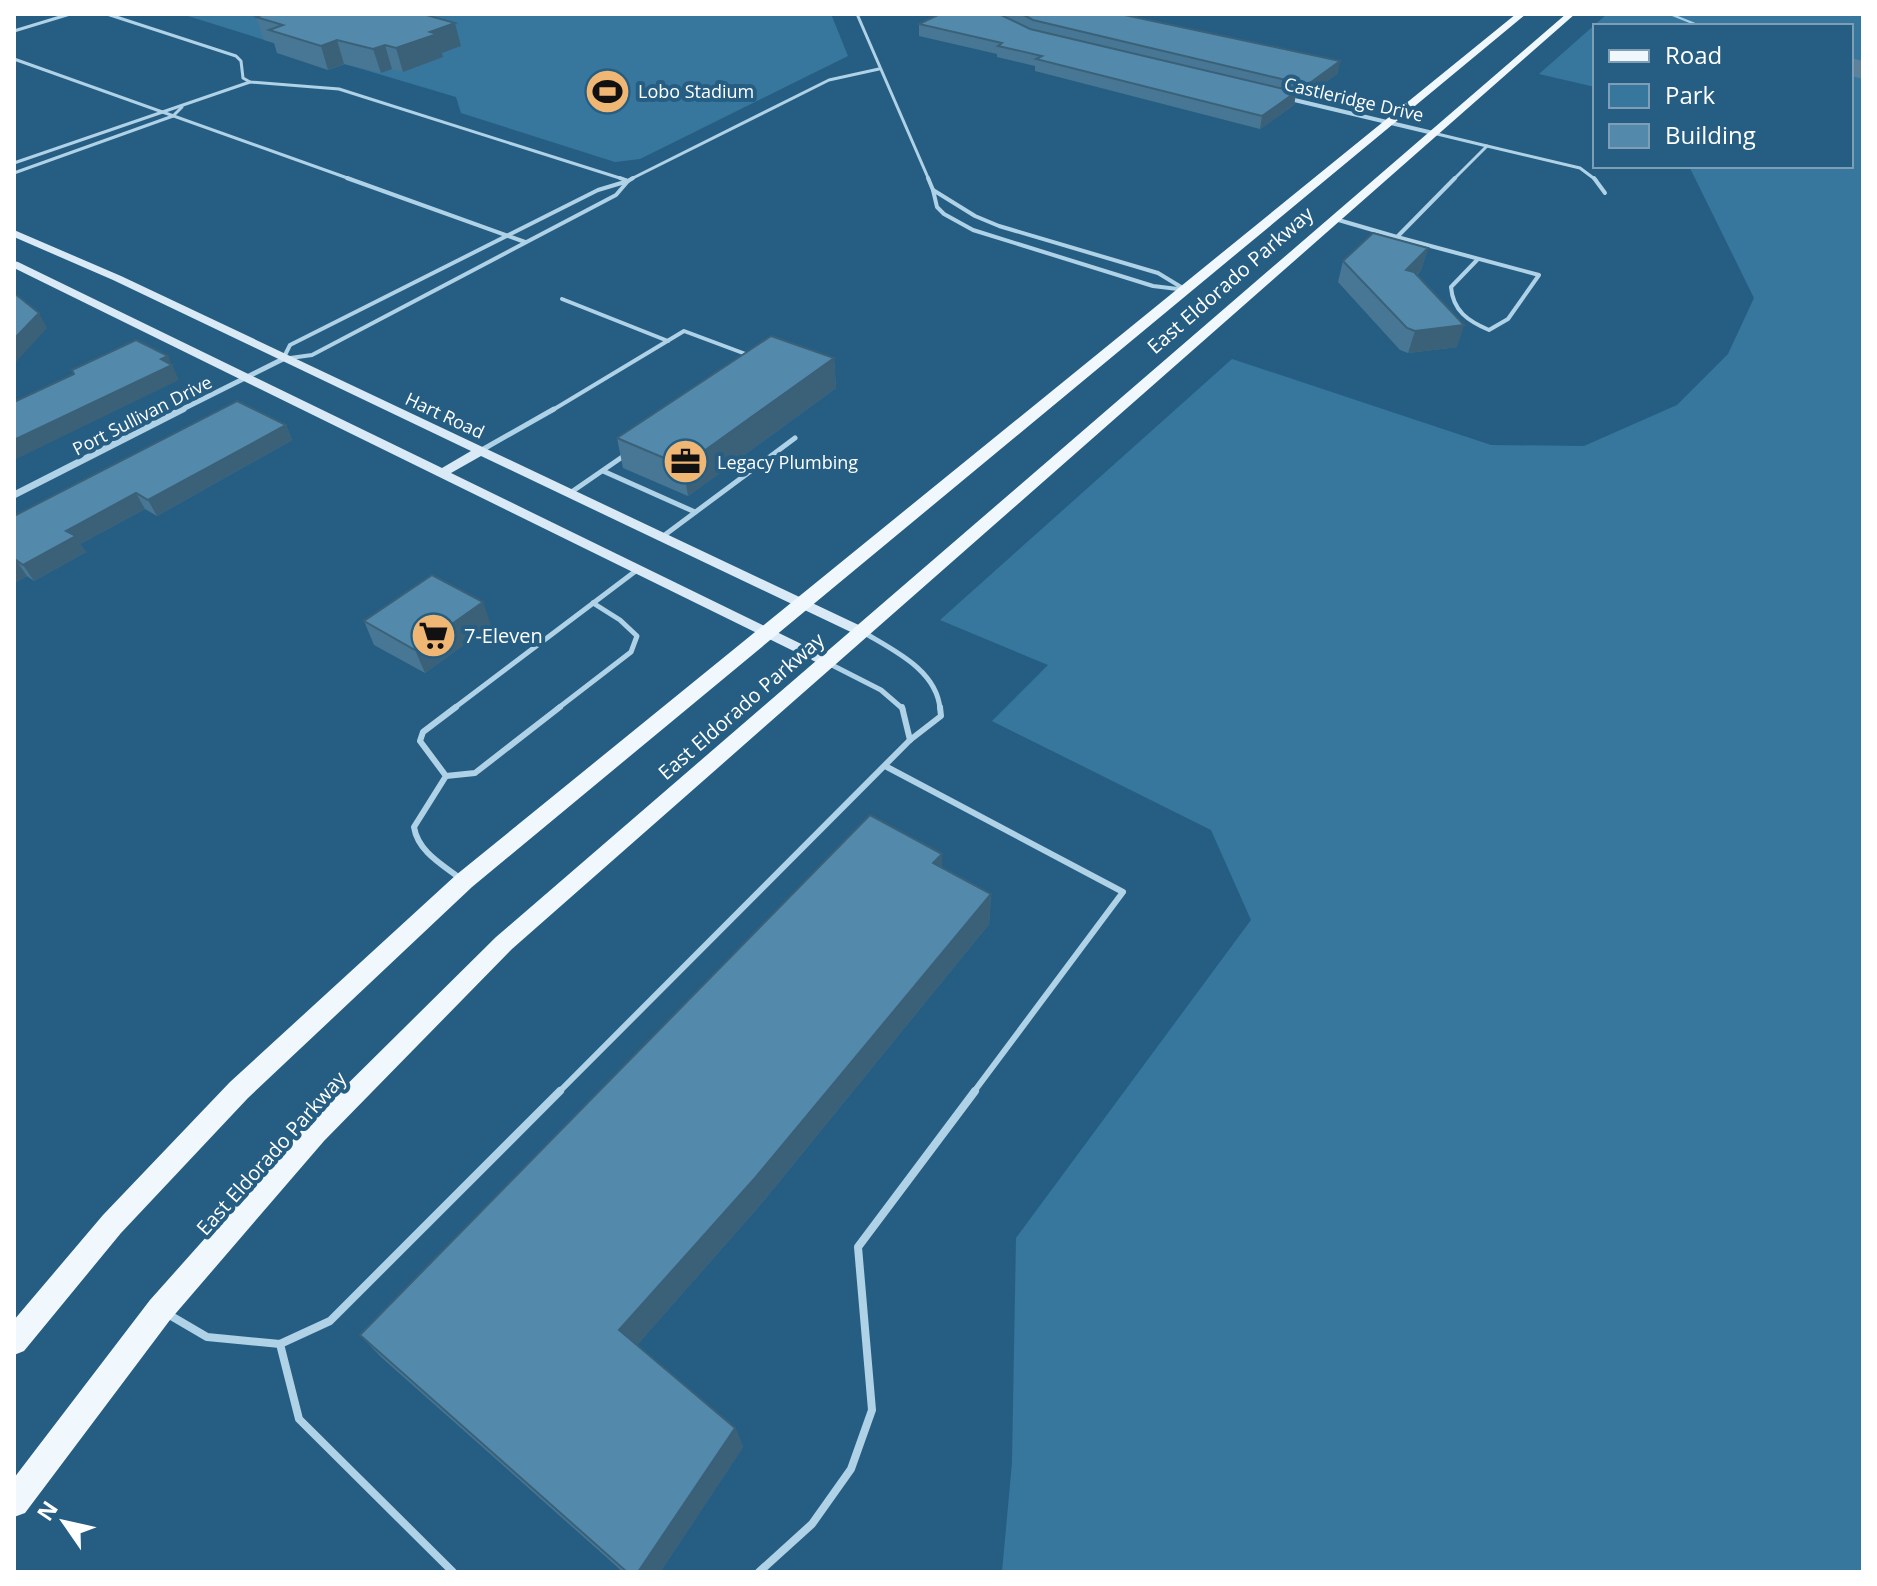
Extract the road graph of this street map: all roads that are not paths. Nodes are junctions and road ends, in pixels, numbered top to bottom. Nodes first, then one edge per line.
1 (70, 14) edge
2 (107, 14) edge
3 (857, 14) edge
4 (1522, 14) edge
5 (1571, 14) edge
6 (14, 31) edge
7 (14, 59) edge
8 (879, 69) junction
9 (250, 82) junction
10 (1282, 97) edge
11 (182, 107) junction
12 (159, 111) junction
13 (173, 116) junction
14 (1390, 122) junction
15 (1433, 133) junction
16 (1487, 146) junction
17 (14, 163) edge
18 (14, 173) edge
19 (628, 181) junction
20 (933, 190) junction
21 (1605, 193) dead end
22 (1335, 219) junction
23 (14, 233) edge
24 (506, 235) junction
25 (1397, 237) junction
26 (525, 242) junction
27 (1478, 259) junction
28 (14, 264) edge
29 (1186, 290) junction
30 (562, 299) dead end
31 (668, 341) junction
32 (283, 359) junction
33 (757, 359) edge
34 (248, 377) junction
35 (795, 438) dead end
36 (639, 446) edge
37 (480, 451) junction
38 (603, 471) junction
39 (443, 473) junction
40 (570, 493) junction
41 (14, 495) edge
42 (695, 512) junction
43 (662, 537) junction
44 (637, 570) junction
45 (802, 602) junction
46 (593, 603) junction
47 (860, 631) junction
48 (765, 634) junction
49 (825, 661) junction
50 (910, 740) junction
51 (887, 767) junction
52 (446, 776) junction
53 (464, 881) junction
54 (160, 1310) junction
55 (14, 1341) edge
56 (280, 1344) junction
57 (14, 1502) edge
58 (453, 1572) edge
59 (759, 1572) edge

1 - 6 lane
2 - 9 lane
3 - 8 lane
4 - 14 main road, East Eldorado Parkway
5 - 15 main road, East Eldorado Parkway
7 - 12 lane
8 - 19 lane
8 - 20 lane
9 - 11 lane
9 - 19 lane
10 - 14 street, Castleridge Drive
11 - 12 lane
11 - 13 lane
12 - 13 lane
12 - 17 lane
13 - 18 lane
13 - 24 lane
14 - 15 street, Castleridge Drive
14 - 29 main road, East Eldorado Parkway
15 - 16 lane
15 - 22 main road, East Eldorado Parkway
16 - 21 lane
16 - 25 lane
19 - 24 lane
19 - 26 lane
20 - 29 lane
20 - 29 lane
22 - 25 lane
22 - 47 main road, East Eldorado Parkway
23 - 32 street, Hart Road
24 - 26 lane
24 - 32 lane
25 - 27 lane
26 - 32 lane
27 - 27 lane
28 - 34 street
29 - 45 main road, East Eldorado Parkway
30 - 31 lane
31 - 33 lane
31 - 37 lane
32 - 34 street, Port Sullivan Drive
32 - 37 street, Hart Road
34 - 39 street
34 - 41 street, Port Sullivan Drive
35 - 42 lane
36 - 38 lane
37 - 39 street
37 - 40 street, Hart Road
38 - 40 lane
38 - 42 lane
39 - 44 street
40 - 43 street, Hart Road
42 - 43 lane
43 - 45 street, Hart Road
44 - 46 lane
44 - 48 street
45 - 47 street, Hart Road
45 - 48 main road, East Eldorado Parkway
46 - 52 lane
46 - 52 lane
47 - 49 main road, East Eldorado Parkway
47 - 50 lane
48 - 49 street
48 - 53 main road, East Eldorado Parkway
49 - 50 lane
49 - 54 main road, East Eldorado Parkway
50 - 51 lane
51 - 56 lane
51 - 59 lane
52 - 53 lane
53 - 55 main road, East Eldorado Parkway
54 - 56 lane
54 - 57 main road, East Eldorado Parkway
56 - 58 lane

